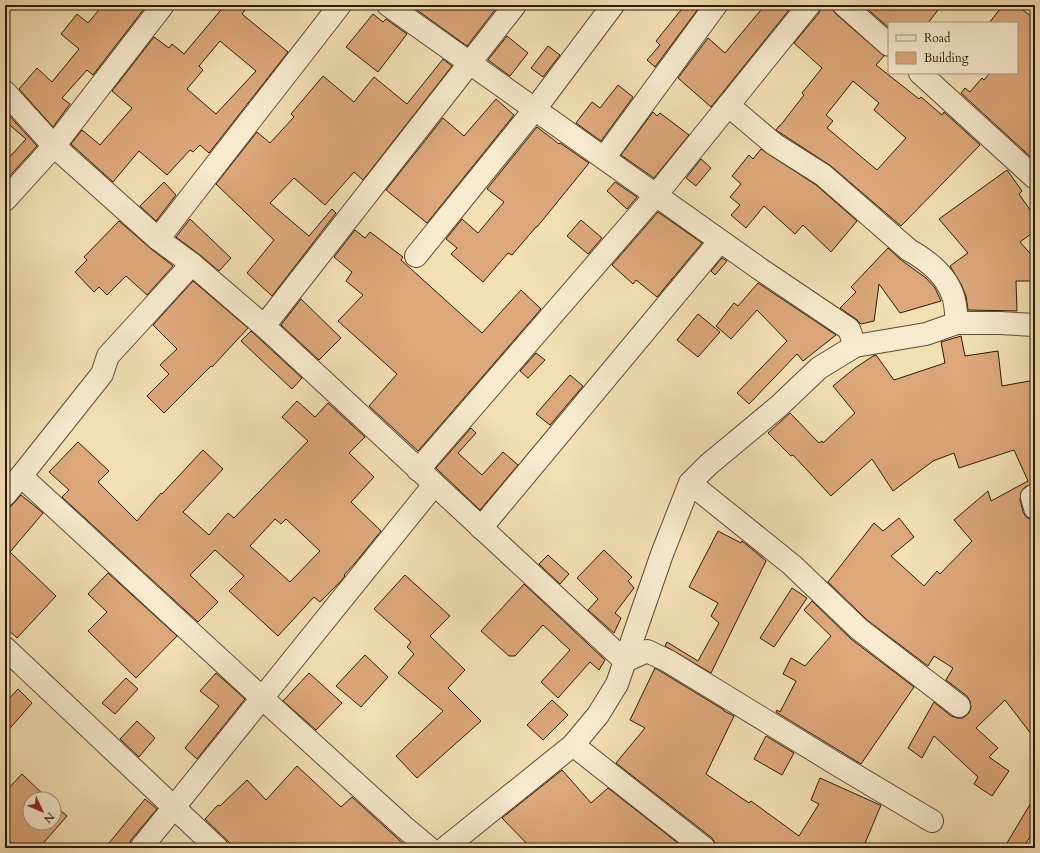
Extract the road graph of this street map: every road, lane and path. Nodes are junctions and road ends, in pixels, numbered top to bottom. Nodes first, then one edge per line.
1 (163, 5) edge
2 (340, 5) edge
3 (388, 5) edge
4 (515, 5) edge
5 (613, 5) edge
6 (716, 5) edge
7 (809, 5) edge
8 (853, 8) edge
9 (888, 44) edge
10 (469, 62) junction
11 (921, 74) edge
12 (5, 92) edge
13 (728, 105) junction
14 (535, 109) junction
15 (54, 146) junction
16 (604, 158) junction
17 (1035, 178) edge
18 (656, 195) junction
19 (5, 200) edge
20 (158, 239) junction
21 (720, 241) junction
22 (416, 256) dead end
23 (192, 264) junction
24 (957, 323) junction
25 (1035, 325) edge
26 (264, 326) junction
27 (855, 346) junction
28 (418, 470) junction
29 (21, 476) junction
30 (690, 483) junction
31 (434, 485) junction
32 (5, 495) edge
33 (1035, 495) edge
34 (1035, 508) edge
35 (481, 528) junction
36 (5, 648) edge
37 (625, 661) junction
38 (262, 698) junction
39 (959, 706) dead end
40 (574, 745) junction
41 (174, 807) junction
42 (932, 821) dead end
43 (451, 846) edge
44 (141, 848) edge
45 (217, 848) edge
46 (429, 848) edge
47 (704, 848) edge

1 - 15 street
2 - 20 street
3 - 10 street
4 - 10 street
5 - 14 street
6 - 16 street
7 - 13 street
8 - 9 street
10 - 14 street
10 - 26 street
11 - 17 street
12 - 15 street
13 - 18 street
13 - 24 street
14 - 16 street
14 - 22 street
15 - 19 street
15 - 20 street
16 - 18 street
18 - 21 street
18 - 28 street
20 - 23 street
21 - 27 street
21 - 35 street
23 - 26 street
23 - 29 street
24 - 25 street
24 - 27 street
26 - 28 street
27 - 30 street
28 - 31 street
29 - 32 street
29 - 38 street
30 - 37 street
30 - 39 street
31 - 35 street
31 - 38 street
33 - 34 street
35 - 37 street
36 - 41 street
37 - 40 street
37 - 42 street
38 - 41 street
38 - 46 street
40 - 43 street
40 - 47 street
41 - 44 street
41 - 45 street

